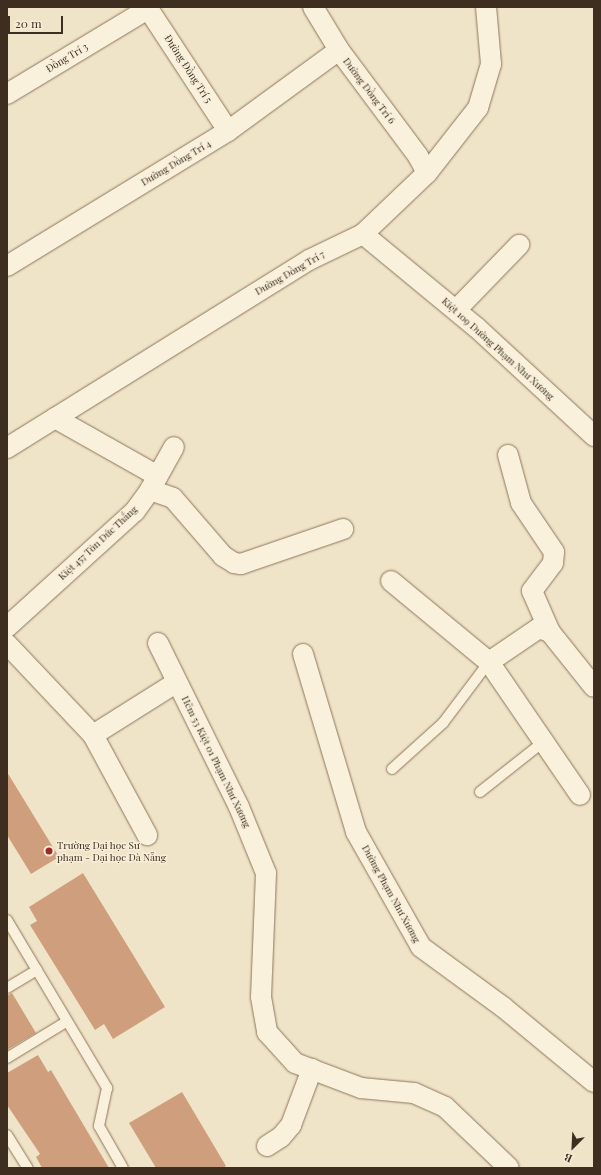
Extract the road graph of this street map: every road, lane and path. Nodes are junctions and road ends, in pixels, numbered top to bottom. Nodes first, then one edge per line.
1 (313, 7) edge
2 (486, 7) edge
3 (148, 8) edge
4 (339, 50) junction
5 (7, 94) edge
6 (228, 131) junction
7 (427, 173) junction
8 (363, 234) junction
9 (519, 245) dead end
10 (7, 266) edge
11 (456, 310) junction
12 (55, 418) junction
13 (592, 431) edge
14 (174, 447) dead end
15 (7, 448) edge
16 (508, 455) dead end
17 (154, 483) junction
18 (343, 529) dead end
19 (391, 581) dead end
20 (7, 627) edge
21 (550, 632) junction
22 (158, 643) dead end
23 (7, 644) edge
24 (303, 654) dead end
25 (489, 662) junction
26 (177, 682) junction
27 (594, 687) edge
28 (93, 735) junction
29 (544, 742) junction
30 (392, 769) dead end
31 (480, 792) dead end
32 (580, 795) dead end
33 (147, 835) dead end
34 (7, 920) edge
35 (37, 970) junction
36 (7, 988) edge
37 (66, 1022) junction
38 (7, 1058) edge
39 (312, 1069) junction
40 (594, 1082) edge
41 (7, 1135) edge
42 (267, 1146) dead end
43 (28, 1168) edge
44 (123, 1168) edge
45 (509, 1168) edge

1 - 4 street, Đường Đồng Trí 6
2 - 7 street, Đường Đồng Trí 7
3 - 5 street, Đồng Trí 3
3 - 6 street, Đường Đồng Trí 5
4 - 6 street, Đường Đồng Trí 4
4 - 7 street, Đường Đồng Trí 6
6 - 10 street, Đường Đồng Trí 4
7 - 8 street, Đường Đồng Trí 7
8 - 11 street, Kiệt 109 Đường Phạm Như Xương
8 - 12 street, Đường Đồng Trí 7
9 - 11 street
11 - 13 street, Kiệt 109 Đường Phạm Như Xương
12 - 15 street, Đường Đồng Trí 7
12 - 17 street
14 - 17 street, Kiệt 457 Tôn Đức Thắng
16 - 21 street
17 - 18 street
17 - 20 street, Kiệt 457 Tôn Đức Thắng
19 - 25 street
21 - 25 street
21 - 27 street
22 - 26 street, Hẻm 53 Kiệt 01 Phạm Như Xương
23 - 28 street
24 - 40 street, Đường Phạm Như Xương
25 - 29 street
25 - 30 lane
26 - 28 street
26 - 39 street, Hẻm 53 Kiệt 01 Phạm Như Xương
28 - 33 street
29 - 31 lane
29 - 32 street
34 - 35 lane
35 - 36 lane
35 - 37 lane
37 - 38 lane
37 - 44 lane
39 - 42 street
39 - 45 street, Hẻm 53 Kiệt 01 Phạm Như Xương
41 - 43 lane

